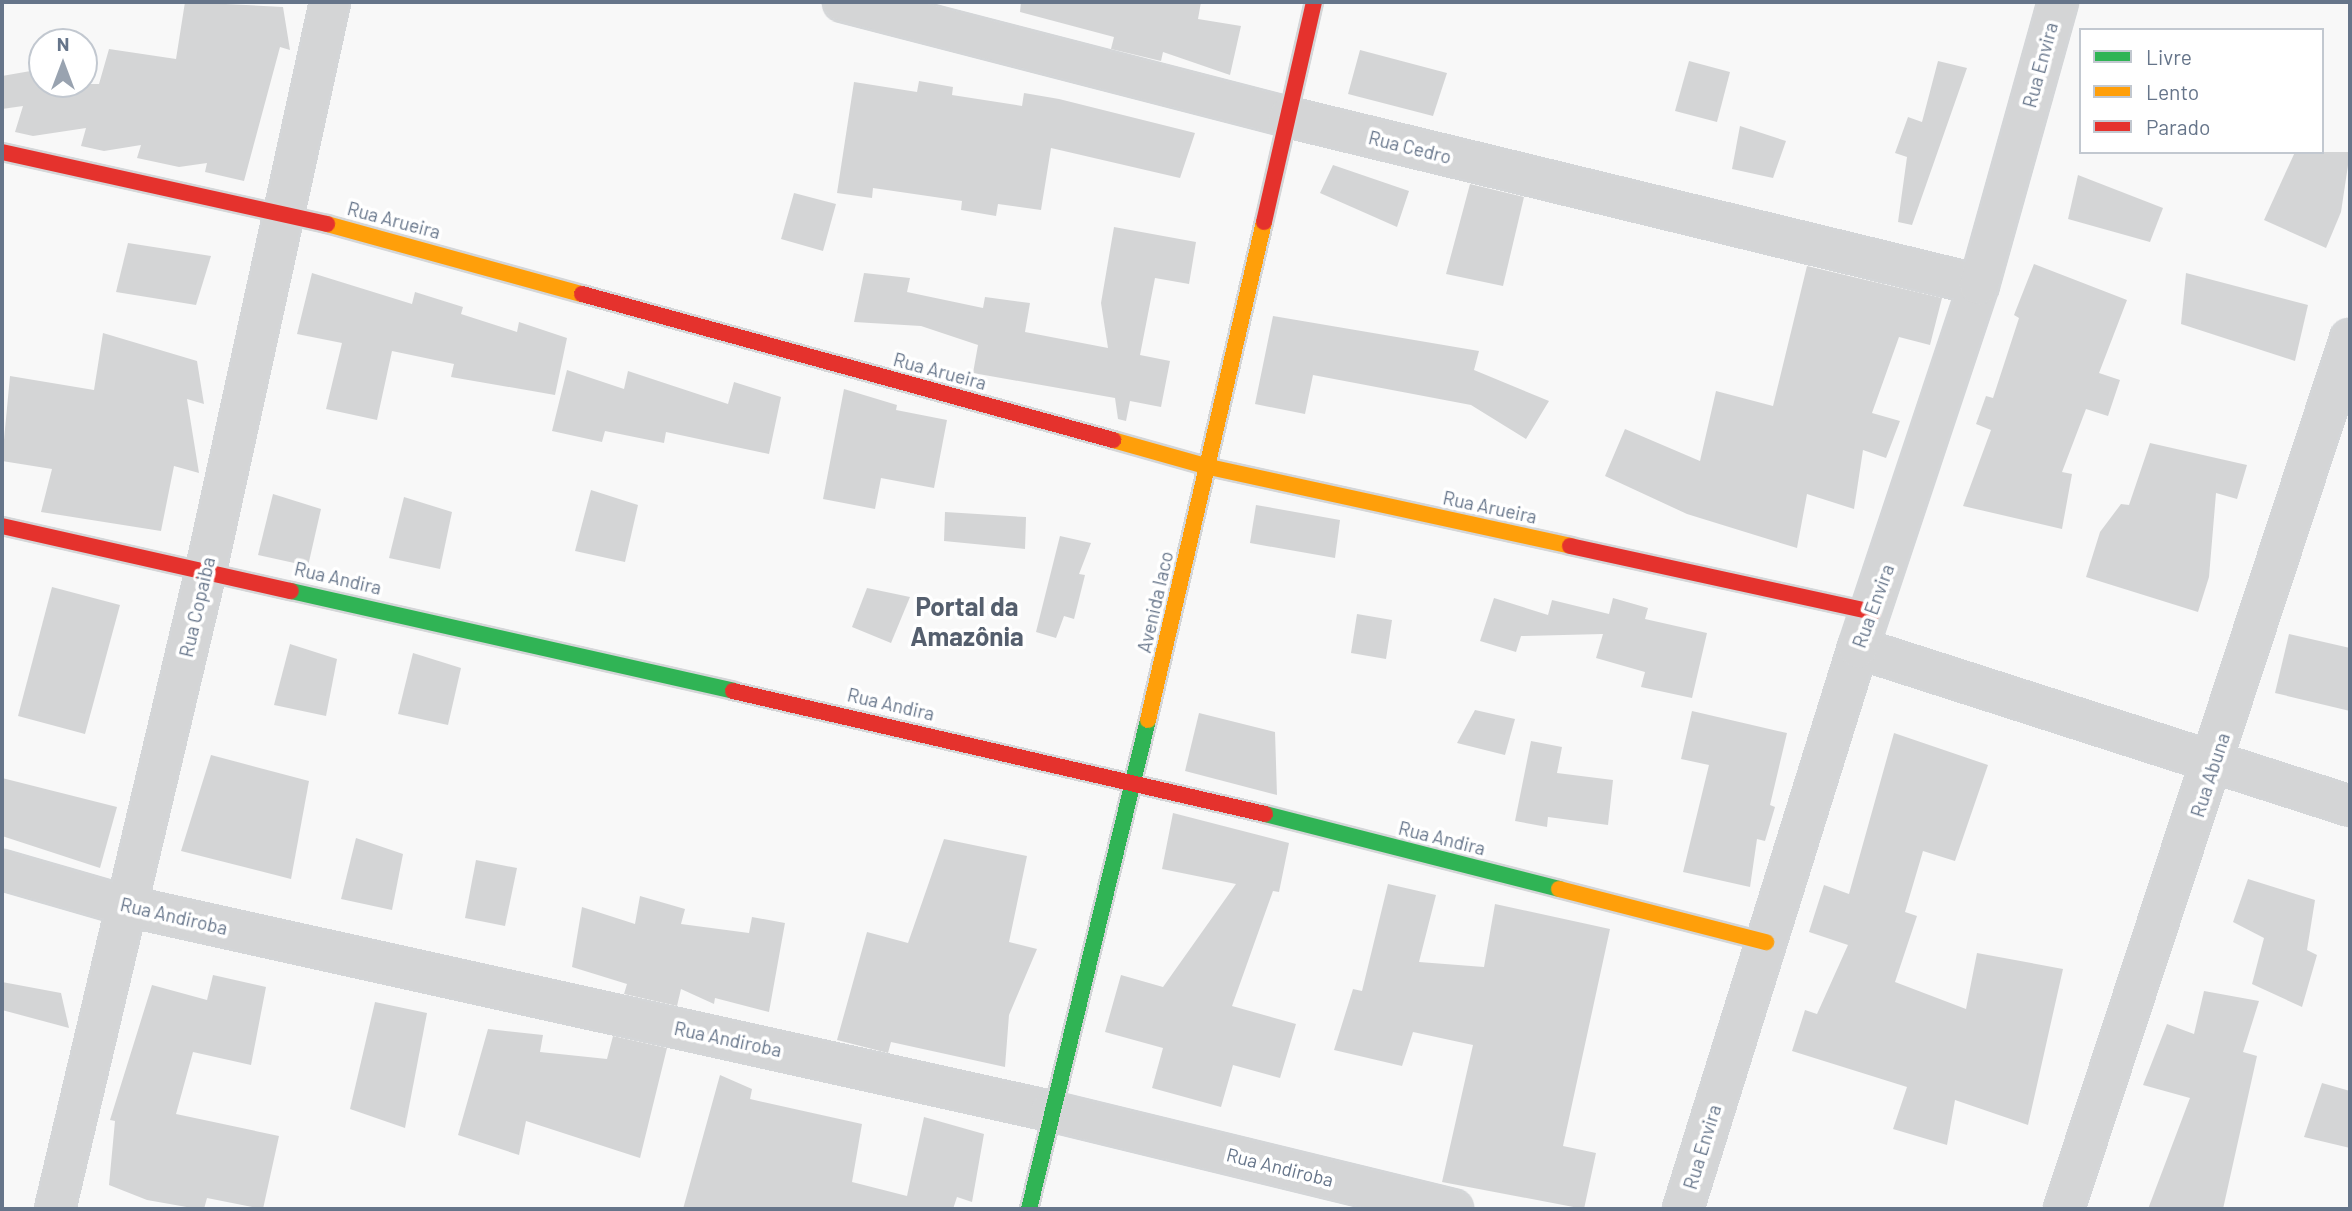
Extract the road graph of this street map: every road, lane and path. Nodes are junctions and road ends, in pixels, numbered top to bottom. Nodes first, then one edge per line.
1 (330, 2) edge
2 (843, 2) edge
3 (1314, 2) edge
4 (2058, 2) edge
5 (1288, 117) junction
6 (2, 152) edge
7 (281, 211) junction
8 (1979, 285) junction
9 (2350, 339) edge
10 (1209, 467) junction
11 (2, 526) edge
12 (206, 570) junction
13 (1873, 612) junction
14 (1858, 648) junction
15 (2216, 759) junction
16 (1134, 781) junction
17 (2350, 806) edge
18 (2, 870) edge
19 (127, 906) junction
20 (1766, 942) junction
21 (1050, 1111) junction
22 (55, 1209) edge
23 (1029, 1209) edge
24 (1453, 1209) edge
25 (1683, 1209) edge
26 (2064, 1209) edge

1 - 7 street, Rua Copaiba
2 - 5 street, Rua Cedro
3 - 5 street, Avenida Iaco
4 - 8 street, Rua Envira
5 - 8 street, Rua Cedro
5 - 10 street, Avenida Iaco
6 - 7 street, Rua Arueira
7 - 10 street, Rua Arueira
7 - 12 street, Rua Copaiba
8 - 13 street, Rua Envira
9 - 15 street, Rua Abuna
10 - 13 street, Rua Arueira
10 - 16 street, Avenida Iaco
11 - 12 street, Rua Andira
12 - 16 street, Rua Andira
12 - 19 street, Rua Copaiba
13 - 14 street, Rua Envira
14 - 15 street
14 - 20 street, Rua Envira
15 - 17 street
15 - 26 street, Rua Abuna
16 - 20 street, Rua Andira
16 - 21 street, Avenida Iaco
18 - 19 street, Rua Andiroba
19 - 21 street, Rua Andiroba
19 - 22 street, Rua Copaiba
20 - 25 street, Rua Envira
21 - 23 street, Avenida Iaco
21 - 24 street, Rua Andiroba

